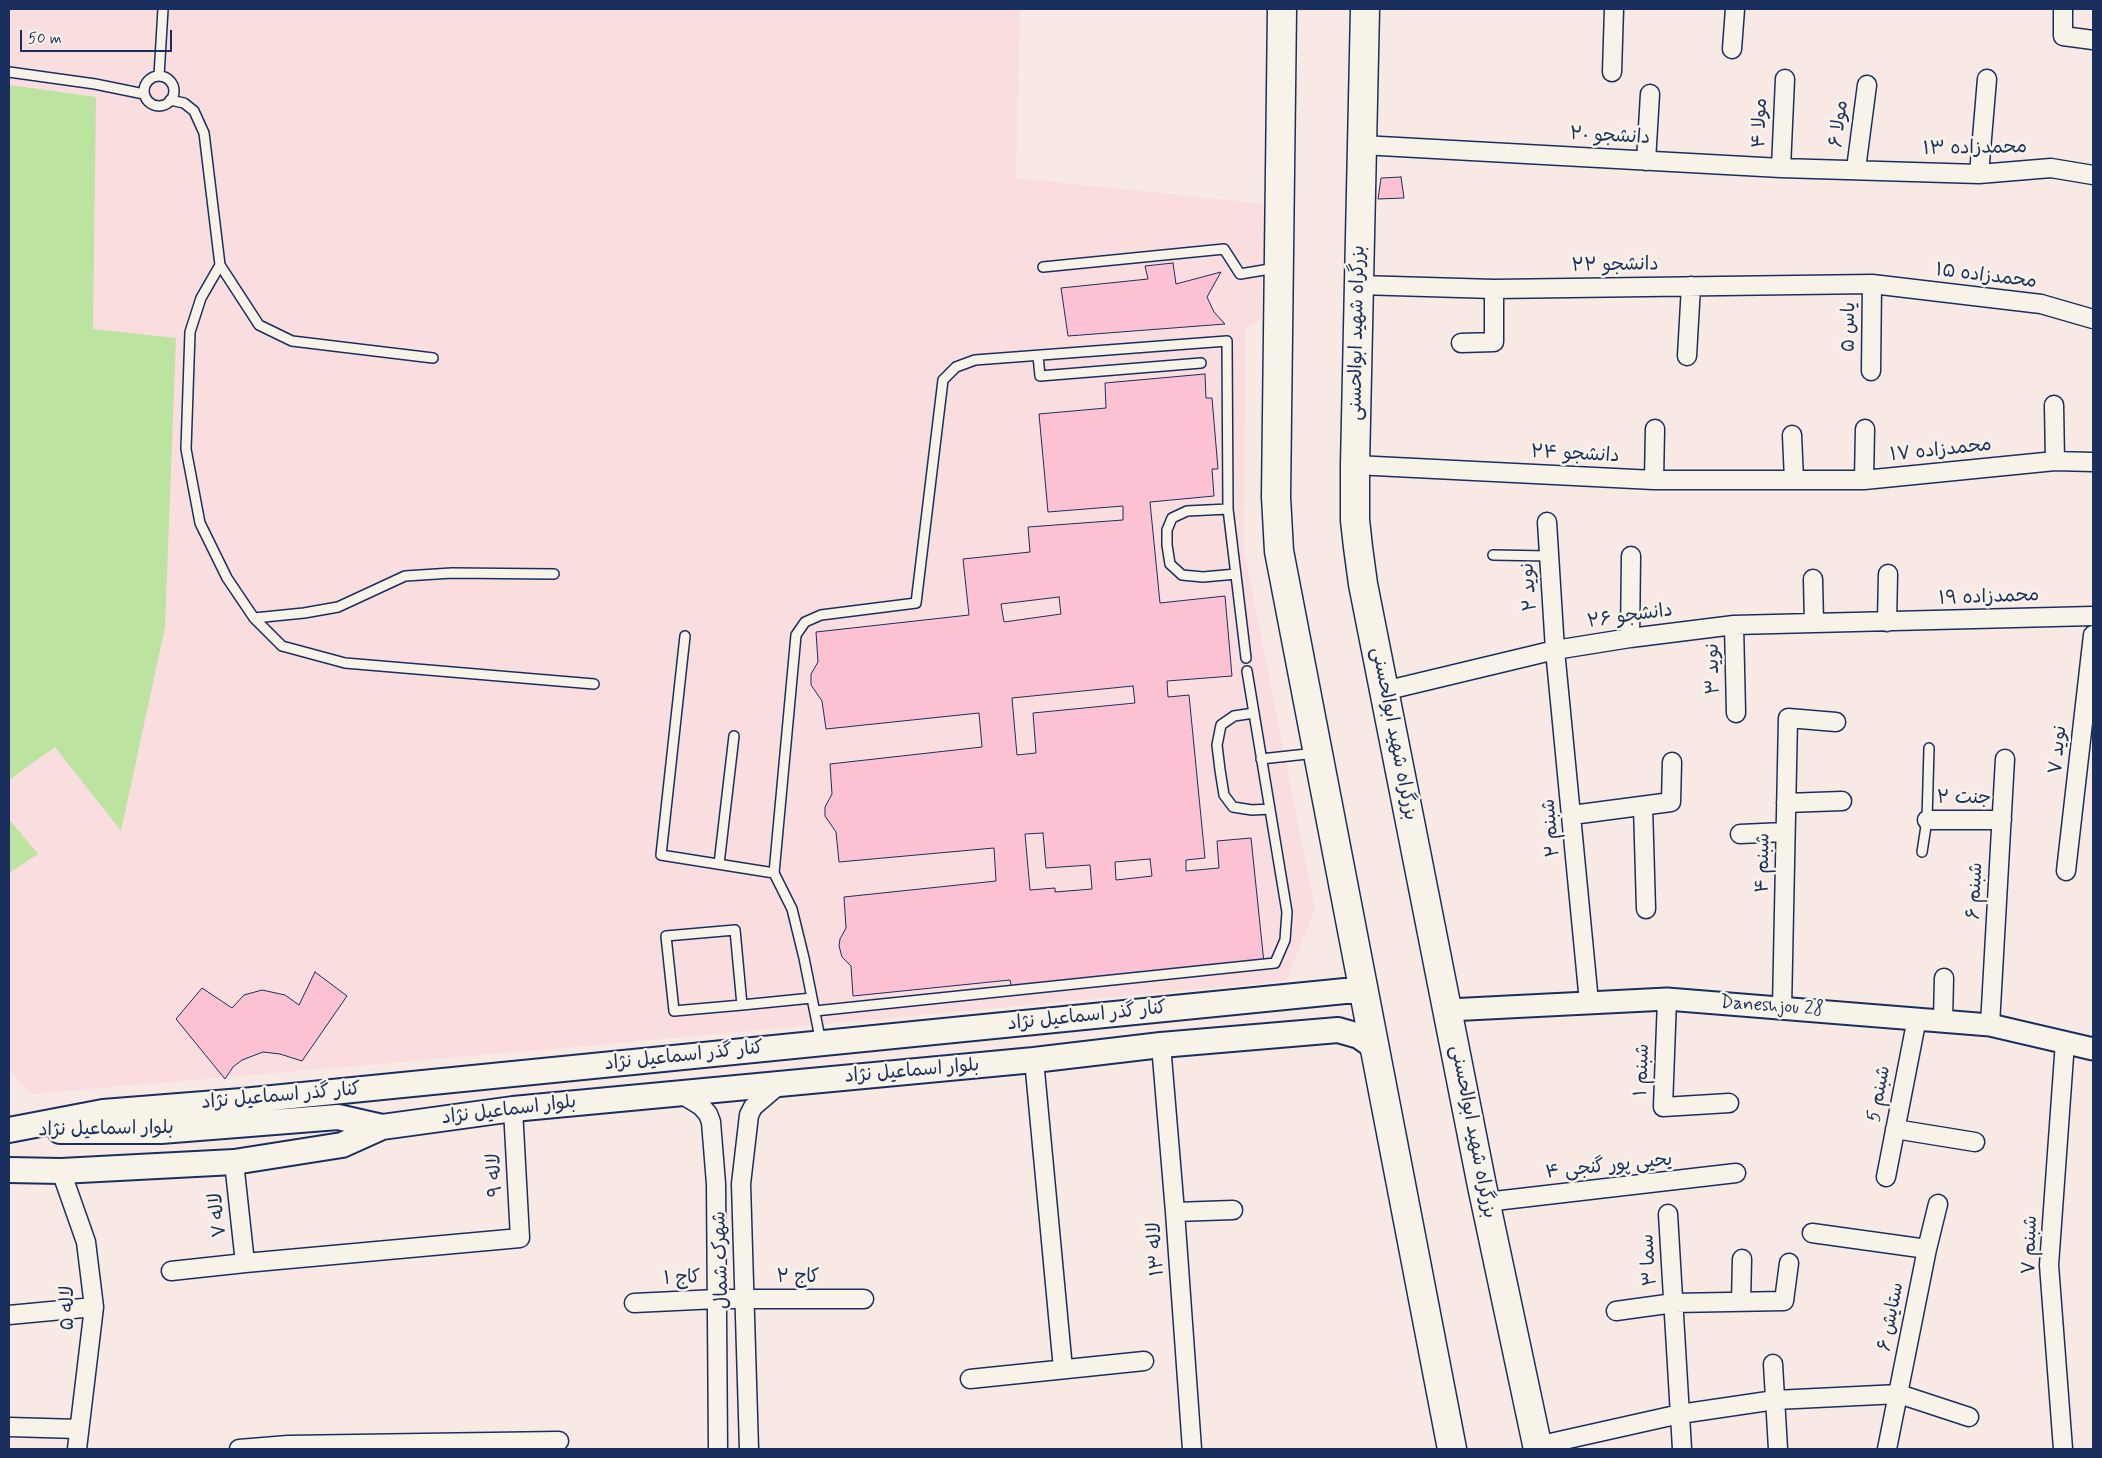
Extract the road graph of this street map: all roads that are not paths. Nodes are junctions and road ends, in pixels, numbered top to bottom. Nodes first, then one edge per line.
1 (163, 9) edge
2 (1282, 9) edge
3 (1365, 9) edge
4 (1614, 9) edge
5 (1735, 9) edge
6 (2063, 9) edge
7 (2093, 40) edge
8 (1732, 49) dead end
9 (9, 72) edge
10 (1612, 72) dead end
11 (159, 76) junction
12 (1987, 78) dead end
13 (1784, 79) dead end
14 (1866, 85) dead end
15 (144, 94) junction
16 (1650, 94) dead end
17 (170, 100) junction
18 (1362, 144) junction
19 (1646, 161) junction
20 (1781, 168) junction
21 (1856, 169) junction
22 (1980, 174) junction
23 (2093, 175) edge
24 (220, 265) junction
25 (1043, 267) dead end
26 (1279, 268) junction
27 (1872, 284) junction
28 (1359, 285) junction
29 (1691, 286) junction
30 (1494, 289) junction
31 (2093, 319) edge
32 (1462, 343) dead end
33 (1038, 356) junction
34 (1687, 356) dead end
35 (433, 358) dead end
36 (1201, 363) dead end
37 (1871, 372) dead end
38 (2054, 405) dead end
39 (1655, 429) dead end
40 (1866, 429) dead end
41 (1792, 435) dead end
42 (2055, 461) junction
43 (2093, 462) edge
44 (1355, 465) junction
45 (1654, 480) junction
46 (1794, 480) junction
47 (1864, 480) junction
48 (1228, 509) junction
49 (1547, 522) dead end
50 (1493, 555) dead end
51 (1550, 556) junction
52 (1631, 556) dead end
53 (554, 574) dead end
54 (1236, 574) junction
55 (1888, 574) dead end
56 (1813, 579) dead end
57 (2093, 616) edge
58 (254, 618) junction
59 (1887, 622) junction
60 (1814, 623) junction
61 (1734, 626) junction
62 (2093, 635) edge
63 (686, 636) dead end
64 (1630, 638) junction
65 (1555, 650) junction
66 (1246, 658) dead end
67 (1247, 671) dead end
68 (594, 684) dead end
69 (1384, 690) junction
70 (1736, 712) dead end
71 (1254, 713) junction
72 (1836, 722) dead end
73 (734, 736) dead end
74 (1929, 748) dead end
75 (1319, 753) junction
76 (1261, 759) junction
77 (2005, 759) dead end
78 (1672, 762) dead end
79 (1842, 801) dead end
80 (1786, 803) junction
81 (1643, 806) junction
82 (1270, 809) junction
83 (1572, 815) junction
84 (1927, 820) junction
85 (2002, 820) junction
86 (1785, 832) junction
87 (1740, 834) dead end
88 (1922, 852) dead end
89 (719, 864) junction
90 (2066, 871) dead end
91 (774, 873) junction
92 (1646, 909) dead end
93 (1354, 932) junction
94 (1944, 978) dead end
95 (1360, 991) junction
96 (812, 998) junction
97 (1667, 999) junction
98 (1589, 1002) junction
99 (742, 1005) junction
100 (1782, 1008) junction
101 (1448, 1010) junction
102 (815, 1011) junction
103 (1917, 1018) junction
104 (1943, 1020) junction
105 (1990, 1025) junction
106 (1338, 1030) junction
107 (2065, 1042) junction
108 (821, 1043) junction
109 (1161, 1046) junction
110 (1376, 1048) junction
111 (2093, 1049) edge
112 (1034, 1060) junction
113 (780, 1084) junction
114 (680, 1093) junction
115 (1728, 1103) dead end
116 (513, 1109) junction
117 (382, 1127) junction
118 (1895, 1129) junction
119 (9, 1131) edge
120 (1975, 1142) dead end
121 (234, 1162) junction
122 (9, 1170) edge
123 (61, 1171) junction
124 (1736, 1174) dead end
125 (1886, 1177) dead end
126 (716, 1184) junction
127 (741, 1184) junction
128 (1486, 1202) junction
129 (1938, 1204) dead end
130 (1233, 1210) dead end
131 (1175, 1212) junction
132 (1668, 1214) dead end
133 (1812, 1234) dead end
134 (1927, 1249) junction
135 (1742, 1259) dead end
136 (245, 1263) junction
137 (1789, 1263) dead end
138 (171, 1271) dead end
139 (864, 1299) dead end
140 (731, 1300) junction
141 (634, 1302) dead end
142 (1674, 1302) junction
143 (1741, 1302) junction
144 (94, 1307) junction
145 (1616, 1311) dead end
146 (9, 1315) edge
147 (1144, 1361) dead end
148 (1773, 1364) dead end
149 (1063, 1369) junction
150 (970, 1379) dead end
151 (1898, 1394) junction
152 (1775, 1400) junction
153 (1680, 1414) junction
154 (1969, 1417) dead end
155 (9, 1427) edge
156 (79, 1429) junction
157 (559, 1441) dead end
158 (288, 1447) edge
159 (1537, 1448) edge
160 (77, 1449) edge
161 (239, 1449) edge
162 (718, 1449) edge
163 (749, 1449) edge
164 (1188, 1449) edge
165 (1452, 1449) edge
166 (1682, 1449) edge
167 (1778, 1449) edge
168 (1887, 1449) edge
169 (2063, 1449) edge

1 - 11 lane
2 - 26 main road
3 - 18 main road, بزرگراه شهید ابوالحسنی
4 - 10 street
5 - 8 street
6 - 7 street
9 - 15 lane
11 - 15 lane
11 - 17 lane
12 - 22 street
13 - 20 street, مولا ۴
14 - 21 street, مولا ۶
15 - 17 lane
16 - 19 street
17 - 24 lane
18 - 19 street, دانشجو ۲۰
18 - 28 main road, بزرگراه شهید ابوالحسنی
19 - 20 street, دانشجو ۲۰
20 - 21 street, دانشجو ۲۰
21 - 22 street, محمدزاده ۱۳
22 - 23 street, محمدزاده ۱۳
24 - 35 lane
24 - 58 lane
25 - 26 lane
26 - 75 main road
27 - 29 street, دانشجو ۲۲
27 - 31 street, محمدزاده ۱۵
27 - 37 street, یاس ۵
28 - 30 street, دانشجو ۲۲
28 - 44 main road, بزرگراه شهید ابوالحسنی
29 - 30 street, دانشجو ۲۲
29 - 34 street
30 - 32 street
33 - 36 lane
33 - 48 lane
33 - 91 lane
38 - 42 street
39 - 45 street
40 - 47 street
41 - 46 street
42 - 43 street, محمدزاده ۱۷
42 - 47 street, محمدزاده ۱۷
44 - 45 street, دانشجو ۲۴
44 - 69 main road, بزرگراه شهید ابوالحسنی
45 - 46 street, دانشجو ۲۴
46 - 47 street, محمدزاده ۱۷
48 - 54 lane
48 - 54 lane
49 - 51 street, نوید ۲
50 - 51 lane
51 - 65 street, نوید ۲
52 - 64 street
53 - 58 lane
54 - 66 lane
55 - 59 street
56 - 60 street
57 - 59 street, محمدزاده ۱۹
58 - 68 lane
59 - 60 street, دانشجو ۲۶
60 - 61 street, دانشجو ۲۶
61 - 64 street, دانشجو ۲۶
61 - 70 street, نوید ۳
62 - 90 street, نوید ۷
63 - 89 lane
64 - 65 street, دانشجو ۲۶
65 - 69 street, دانشجو ۲۶
65 - 83 street, شبنم ۲
67 - 71 lane
69 - 101 main road, بزرگراه شهید ابوالحسنی
71 - 76 lane
71 - 82 lane
72 - 80 street, شبنم ۴
73 - 89 lane
74 - 84 lane
75 - 76 lane
75 - 93 main road
76 - 82 lane
77 - 85 street, شبنم ۶
78 - 81 street
79 - 80 street
80 - 86 street, شبنم ۴
81 - 83 street
81 - 92 street
82 - 102 lane
83 - 98 street, شبنم ۲
84 - 85 street, جنت ۲
84 - 88 lane
85 - 105 street, شبنم ۶
86 - 87 street
86 - 100 street, شبنم ۴
89 - 91 lane
91 - 96 lane
93 - 95 main road
93 - 110 main road
94 - 104 street
95 - 106 main road
95 - 108 main road, کنار گذر اسماعیل نژاد
96 - 99 lane
96 - 102 lane
97 - 98 street, Daneshjou 28
97 - 100 street, Daneshjou 28
97 - 115 street, شبنم ۱
98 - 101 street, Daneshjou 28
99 - 99 lane
100 - 103 street, Daneshjou 28
101 - 128 main road, بزرگراه شهید ابوالحسنی
102 - 108 lane
103 - 104 street, Daneshjou 28
103 - 118 street, شبنم 5
104 - 105 street, Daneshjou 28
105 - 107 street, Daneshjou 28
106 - 109 main road, بلوار اسماعیل نژاد
106 - 110 main road
107 - 111 street, Daneshjou 28
107 - 169 street, شبنم ۷
108 - 119 main road, کنار گذر اسماعیل نژاد
109 - 112 main road, بلوار اسماعیل نژاد
109 - 131 street, لاله ۱۳
110 - 165 main road
112 - 113 main road, بلوار اسماعیل نژاد
112 - 149 street
113 - 114 main road, بلوار اسماعیل نژاد
113 - 127 street, شهرک شمال
114 - 116 main road, بلوار اسماعیل نژاد
114 - 126 street, شهرک شمال
116 - 117 main road, بلوار اسماعیل نژاد
116 - 136 street, لاله ۹
117 - 119 main road, بلوار اسماعیل نژاد
117 - 121 main road, بلوار اسماعیل نژاد
118 - 120 street
118 - 125 street, شبنم 5
121 - 123 main road, بلوار اسماعیل نژاد
121 - 136 street, لاله ۷
122 - 123 main road, بلوار اسماعیل نژاد
123 - 144 street, لاله ۵
124 - 128 street, یحیی پور گنجی ۴
126 - 127 street
126 - 140 street, شهرک شمال
127 - 140 street, شهرک شمال
128 - 159 main road, بزرگراه شهید ابوالحسنی
129 - 134 street, ستایش ۶
130 - 131 street
131 - 164 street, لاله ۱۳
132 - 142 street, سما ۳
133 - 134 street
134 - 151 street, ستایش ۶
135 - 143 street
136 - 138 street
137 - 143 street
139 - 140 street, کاج ۲
140 - 141 street, کاج ۱
140 - 162 street, شهرک شمال
140 - 163 street, شهرک شمال
142 - 143 street
142 - 145 street
142 - 153 street, سما ۳
144 - 146 street
144 - 156 street, لاله ۵
147 - 149 street
148 - 152 street
149 - 150 street
151 - 152 street
151 - 154 street
151 - 168 street, ستایش ۶
152 - 153 street
152 - 167 street
153 - 159 street
153 - 166 street, سما ۳
155 - 156 street
156 - 160 street, لاله ۵
157 - 158 street
158 - 161 street

